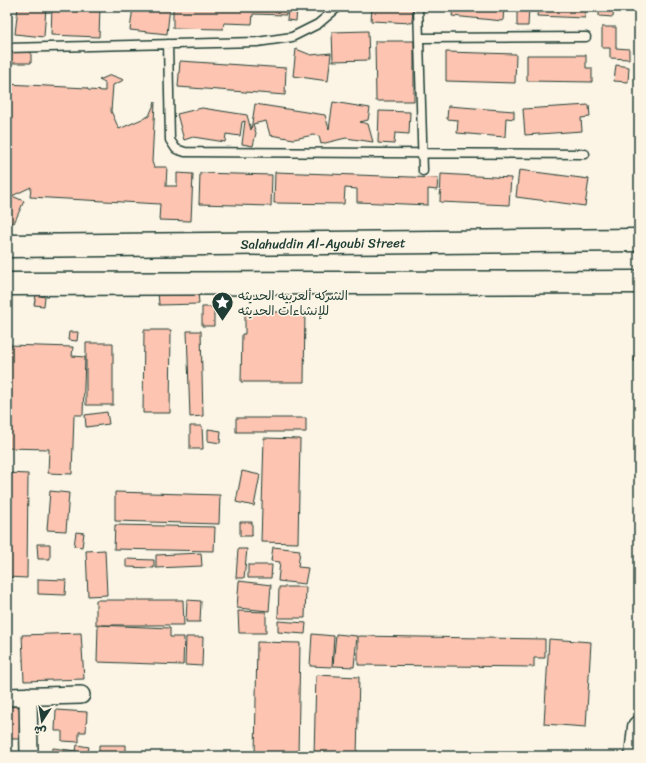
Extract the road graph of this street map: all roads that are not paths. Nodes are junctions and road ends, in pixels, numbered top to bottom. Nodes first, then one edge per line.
1 (338, 7) edge
2 (418, 7) edge
3 (586, 37) dead end
4 (419, 38) junction
5 (168, 44) junction
6 (7, 48) edge
7 (422, 152) junction
8 (586, 154) dead end
9 (423, 171) dead end
10 (639, 240) edge
11 (7, 246) edge
12 (639, 282) edge
13 (7, 284) edge
14 (81, 695) dead end
15 (28, 696) junction
16 (7, 697) edge
17 (639, 727) edge
18 (29, 756) edge
19 (636, 756) edge

1 - 5 lane
2 - 4 lane
3 - 4 lane
4 - 7 lane
5 - 6 lane
5 - 7 lane
7 - 8 lane
7 - 9 lane
10 - 11 street, Salahuddin Al-Ayoubi Street
12 - 13 street
14 - 15 street
15 - 16 street
15 - 18 street
17 - 19 street

